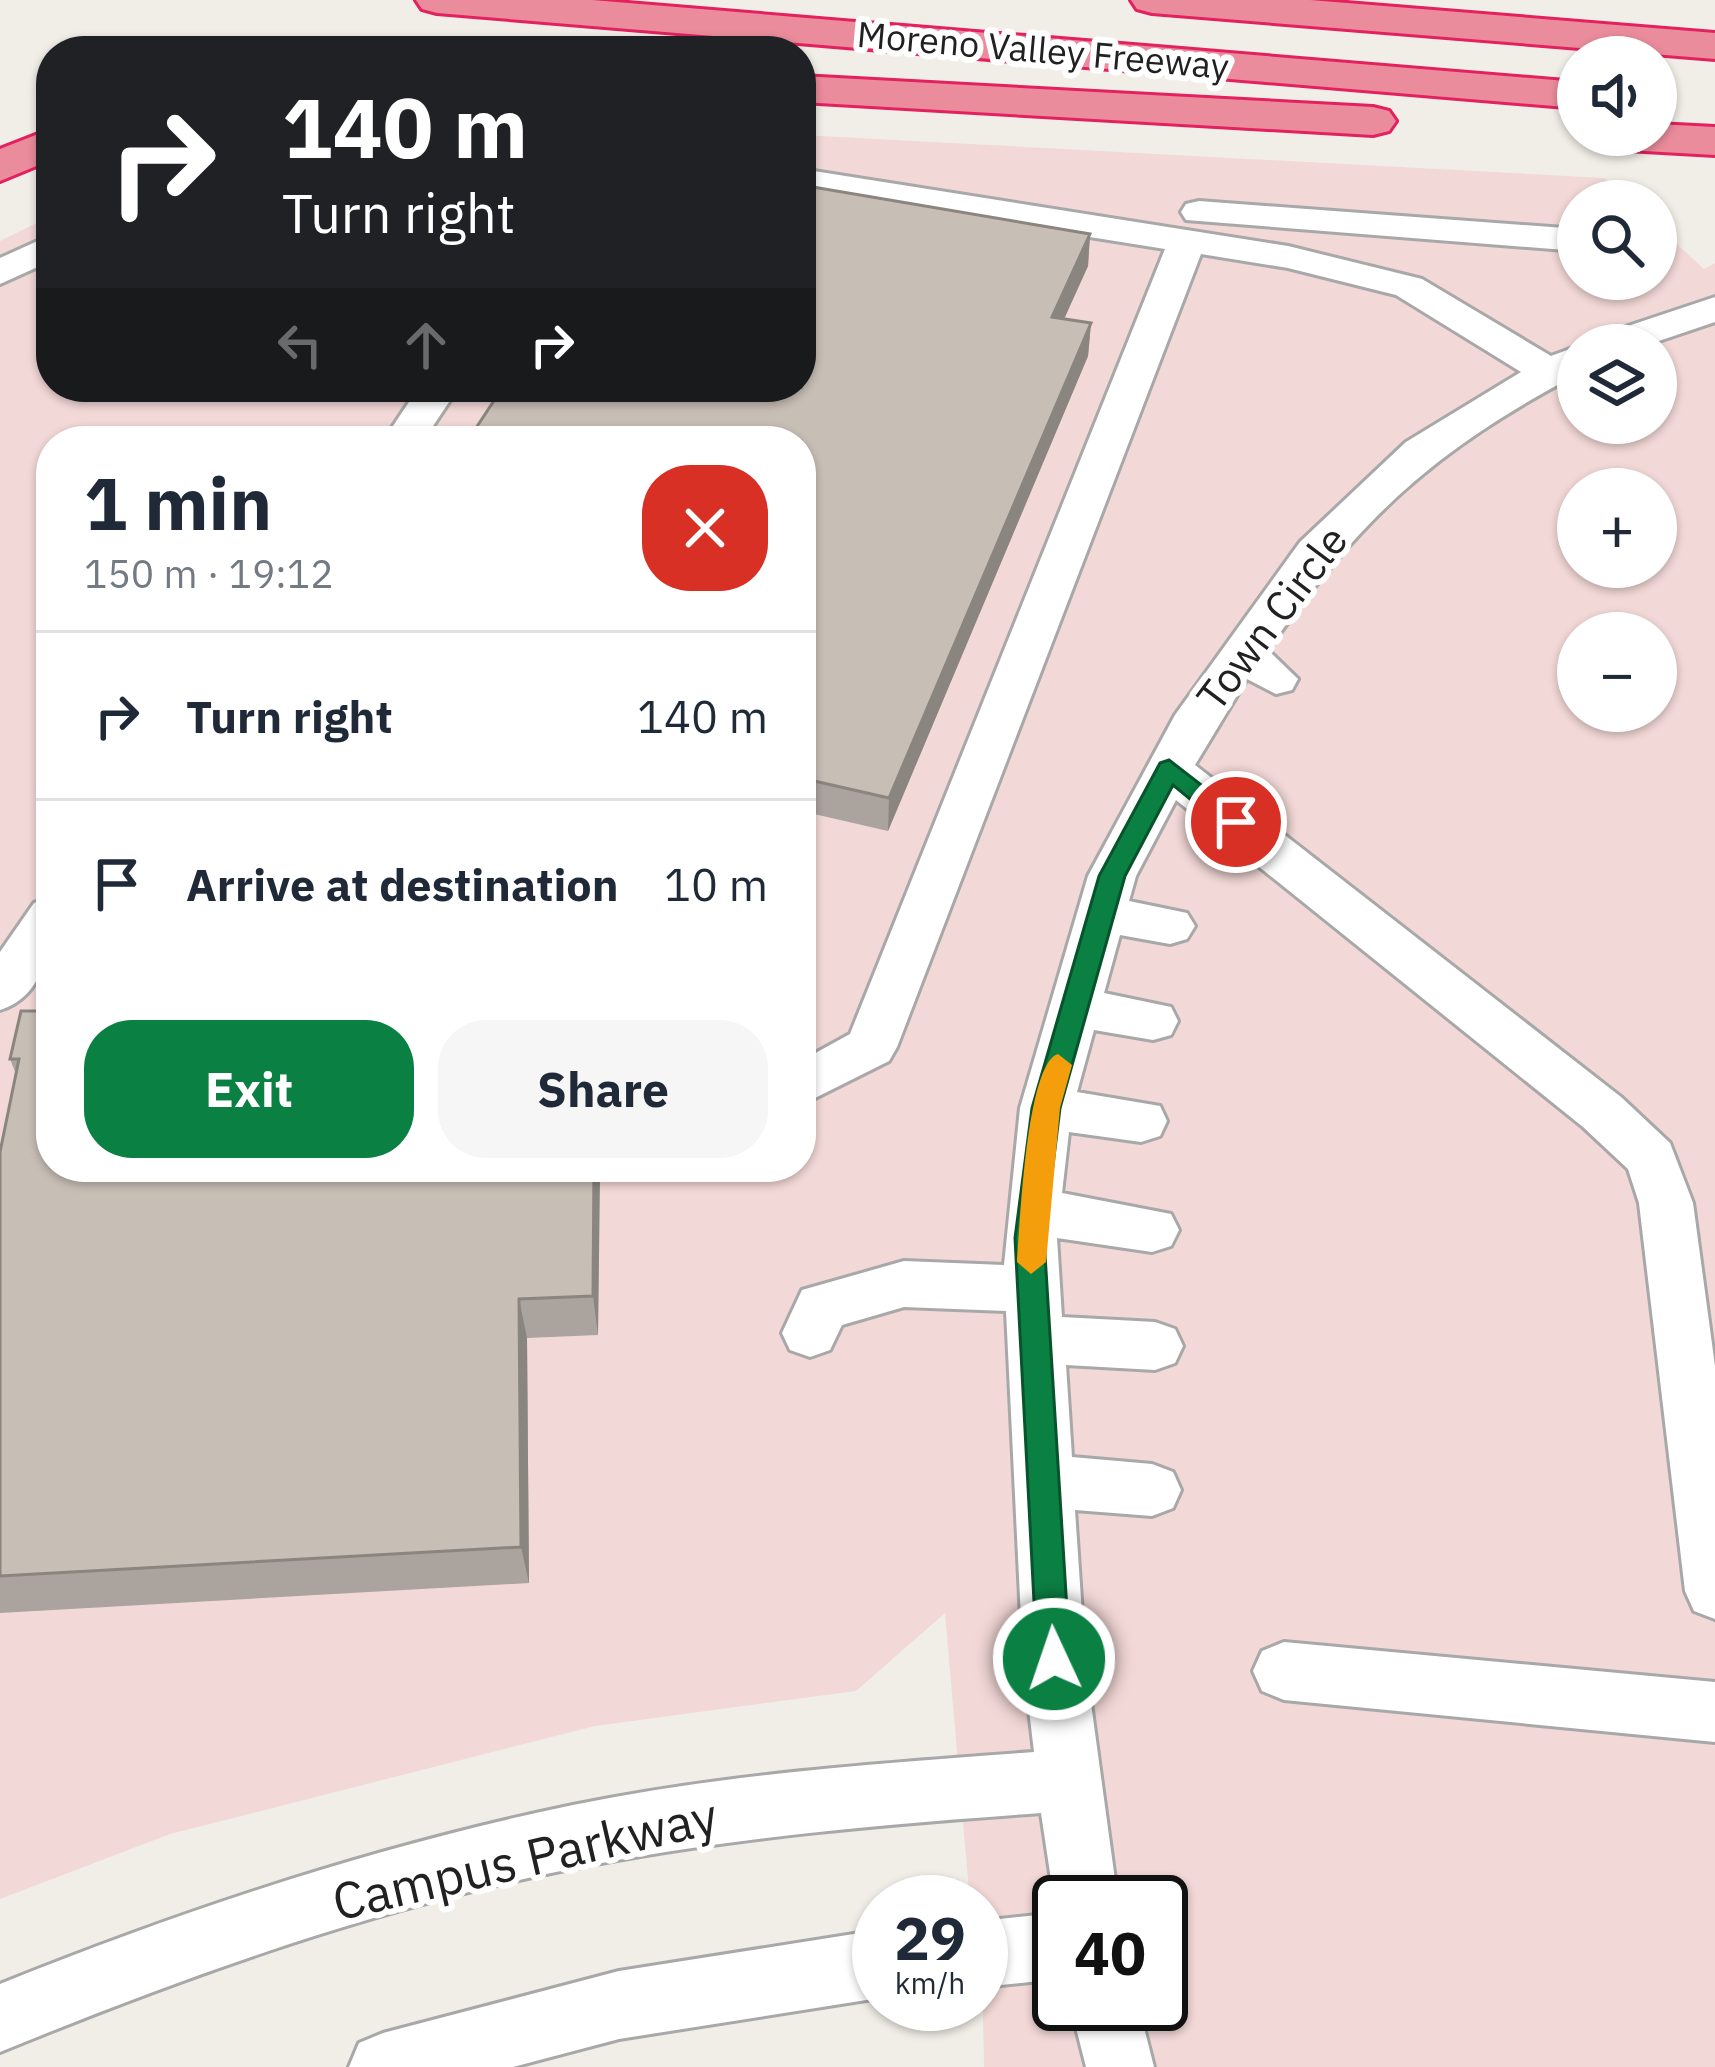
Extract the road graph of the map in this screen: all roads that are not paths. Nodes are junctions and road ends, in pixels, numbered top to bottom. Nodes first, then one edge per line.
1 (437, 0) edge
2 (1153, 0) edge
3 (1309, 0) edge
4 (1715, 44) edge
5 (816, 90) edge
6 (1557, 93) edge
7 (1677, 104) edge
8 (1715, 107) edge
9 (1557, 132) edge
10 (1677, 139) edge
11 (1715, 141) edge
12 (36, 149) edge
13 (0, 166) edge
14 (816, 182) edge
15 (1049, 219) junction
16 (1557, 238) edge
17 (1187, 241) junction
18 (36, 254) edge
19 (0, 273) edge
20 (1709, 316) edge
21 (1677, 325) edge
22 (1557, 362) edge
23 (1557, 370) edge
24 (1404, 464) junction
25 (1442, 488) dead end
26 (1240, 651) junction
27 (1276, 679) dead end
28 (1169, 769) junction
29 (1101, 914) junction
30 (1170, 926) dead end
31 (36, 938) edge
32 (0, 991) edge
33 (1075, 1007) junction
34 (1153, 1021) dead end
35 (816, 1077) edge
36 (1046, 1108) junction
37 (1142, 1121) dead end
38 (1036, 1211) junction
39 (1152, 1230) dead end
40 (1034, 1314) junction
41 (810, 1333) dead end
42 (1155, 1346) dead end
43 (1044, 1481) junction
44 (1152, 1490) dead end
45 (1715, 1591) edge
46 (1284, 1671) dead end
47 (1715, 1712) edge
48 (1067, 1780) junction
49 (1081, 1875) edge
50 (852, 1968) edge
51 (0, 2018) edge
52 (1111, 2031) edge
53 (383, 2067) edge
54 (1120, 2067) edge

1 - 6 highway, Moreno Valley Freeway
2 - 4 highway, Moreno Valley Freeway
3 - 4 highway
5 - 9 highway
7 - 8 highway
10 - 11 highway
12 - 13 highway
14 - 15 street
15 - 16 street
15 - 17 street
17 - 22 street
17 - 35 street
18 - 19 street
20 - 21 street
23 - 24 street, Town Circle
24 - 25 street
24 - 26 street, Town Circle
26 - 27 street
26 - 28 street, Town Circle
28 - 29 street, Town Circle
28 - 45 street
29 - 30 street
29 - 33 street, Town Circle
31 - 32 street
33 - 34 street
33 - 36 street, Town Circle
36 - 37 street
36 - 38 street, Town Circle
38 - 39 street
38 - 40 street, Town Circle
40 - 41 street
40 - 42 street
40 - 43 street, Town Circle
43 - 44 street
43 - 48 street, Town Circle
46 - 47 street
48 - 49 street, Town Circle
48 - 51 street, Campus Parkway
50 - 53 street
52 - 54 street

